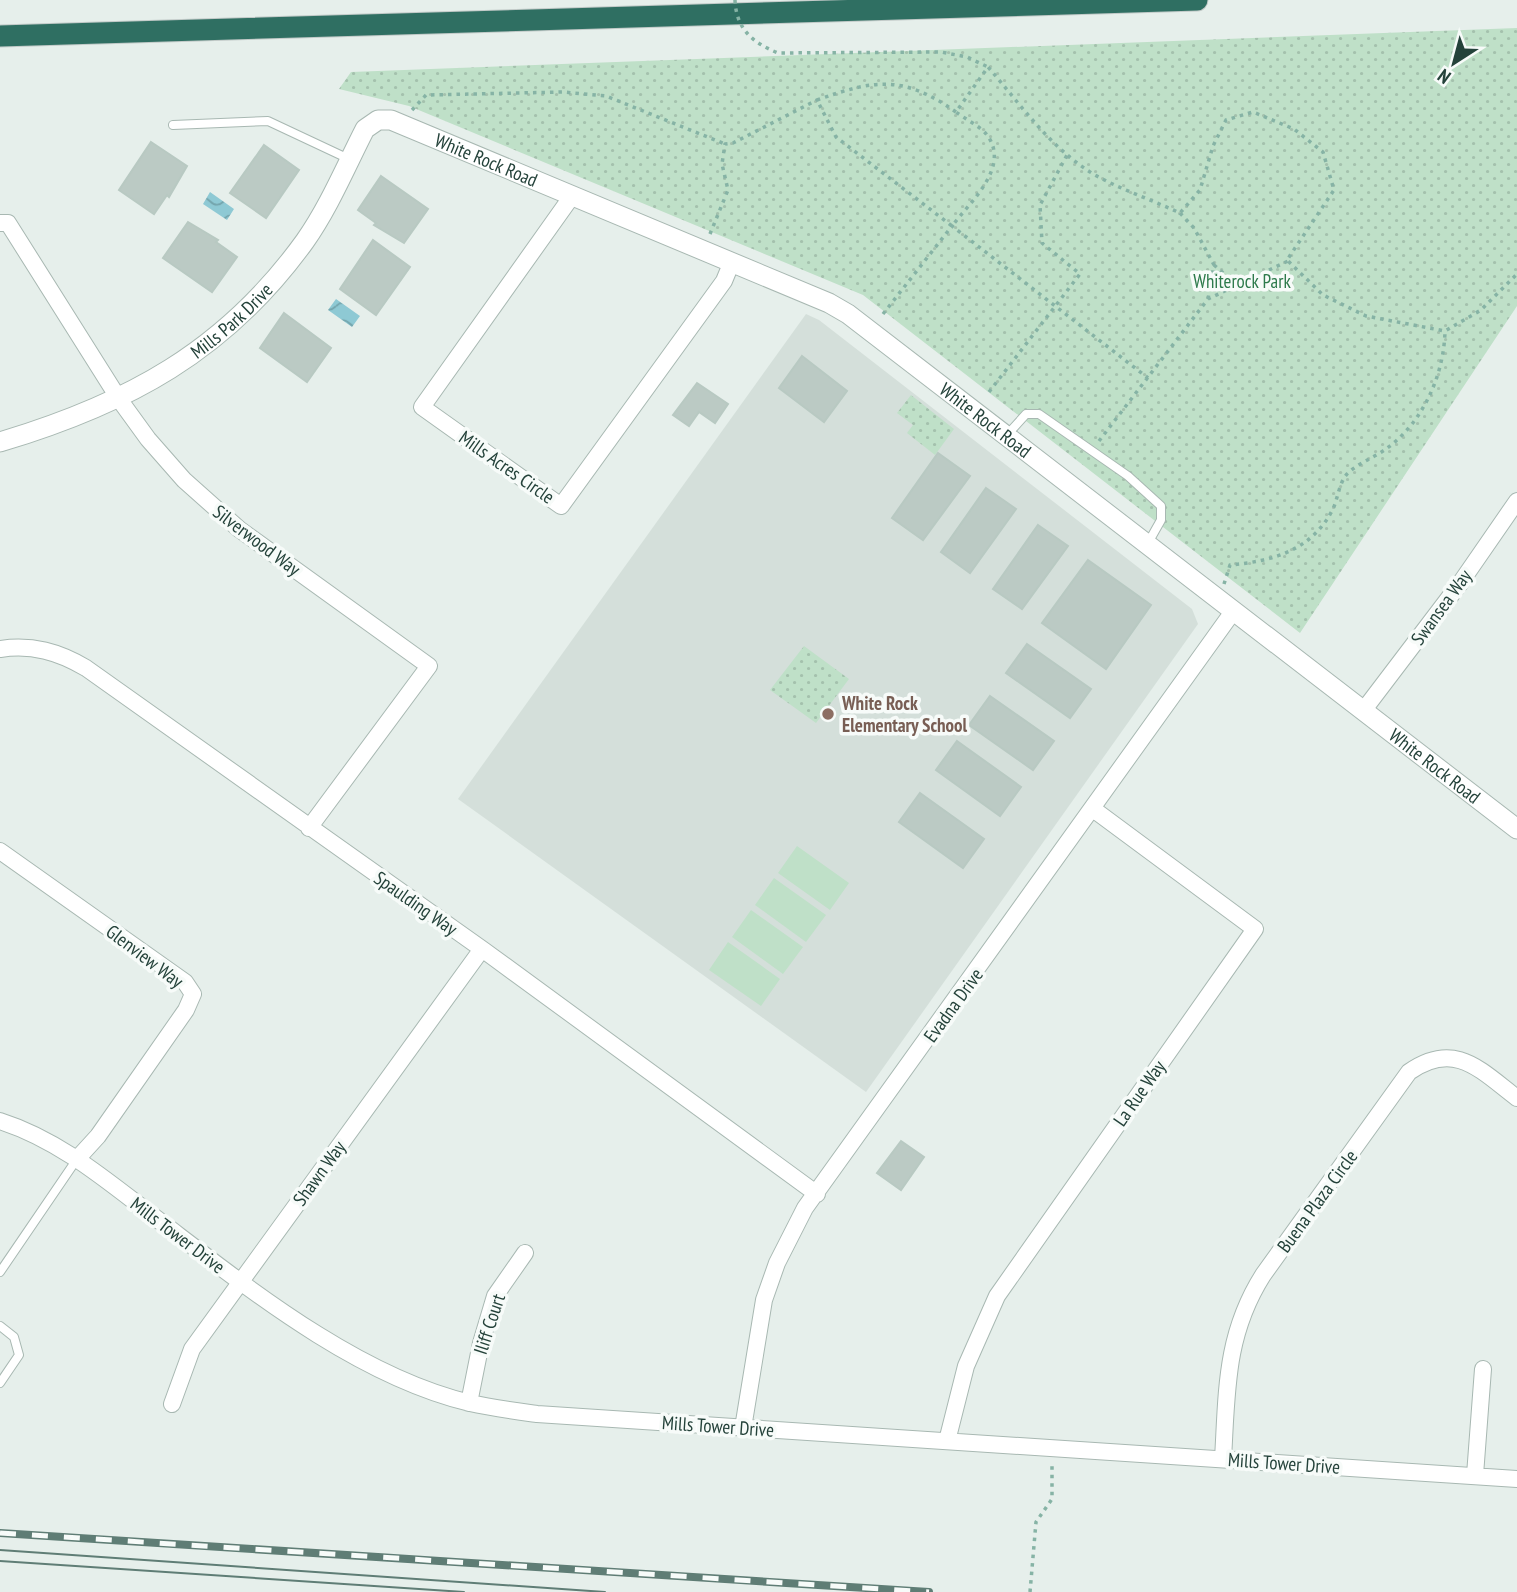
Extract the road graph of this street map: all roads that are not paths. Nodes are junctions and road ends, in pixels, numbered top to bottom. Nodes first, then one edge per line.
1 (1197, 0) edge
2 (0, 36) edge
3 (391, 120) joint
4 (173, 125) dead end
5 (349, 159) junction
6 (572, 196) junction
7 (0, 223) edge
8 (731, 264) junction
9 (119, 399) junction
10 (1007, 436) junction
11 (0, 442) edge
12 (1517, 501) edge
13 (1147, 545) junction
14 (1232, 613) junction
15 (0, 649) edge
16 (1363, 711) junction
17 (1093, 809) junction
18 (309, 828) junction
19 (1517, 829) edge
20 (0, 851) edge
21 (482, 949) junction
22 (1517, 1098) edge
23 (0, 1121) edge
24 (78, 1159) junction
25 (817, 1194) junction
26 (526, 1252) dead end
27 (0, 1272) edge
28 (240, 1282) junction
29 (0, 1326) edge
30 (1483, 1369) dead end
31 (0, 1383) edge
32 (469, 1403) junction
33 (172, 1405) dead end
34 (743, 1428) junction
35 (947, 1441) junction
36 (1223, 1459) junction
37 (1475, 1475) junction
38 (1517, 1479) edge

1 - 2 highway
3 - 5 street, Mills Park Drive
3 - 6 street, White Rock Road
4 - 5 lane
5 - 9 street, Mills Park Drive
6 - 8 street, White Rock Road
6 - 8 street, Mills Acres Circle
7 - 9 street, Silverwood Way
8 - 10 street, White Rock Road
9 - 11 street, Mills Park Drive
9 - 18 street, Silverwood Way
10 - 13 street, White Rock Road
10 - 13 lane
12 - 16 street, Swansea Way
13 - 14 street, White Rock Road
14 - 16 street, White Rock Road
14 - 17 street, Evadna Drive
15 - 18 street, Spaulding Way
16 - 19 street, White Rock Road
17 - 25 street, Evadna Drive
17 - 35 street, La Rue Way
18 - 21 street, Spaulding Way
20 - 24 street, Glenview Way
21 - 25 street, Spaulding Way
21 - 28 street, Shawn Way
22 - 36 street, Buena Plaza Circle
23 - 24 street, Mills Tower Drive
24 - 27 lane
24 - 28 street, Mills Tower Drive
25 - 34 street, Evadna Drive
26 - 32 street, Iliff Court
28 - 32 street, Mills Tower Drive
28 - 33 street, Shawn Way
29 - 31 lane
30 - 37 street
32 - 34 street, Mills Tower Drive
34 - 35 street, Mills Tower Drive
35 - 36 street, Mills Tower Drive
36 - 37 street, Mills Tower Drive
37 - 38 street, Mills Tower Drive

